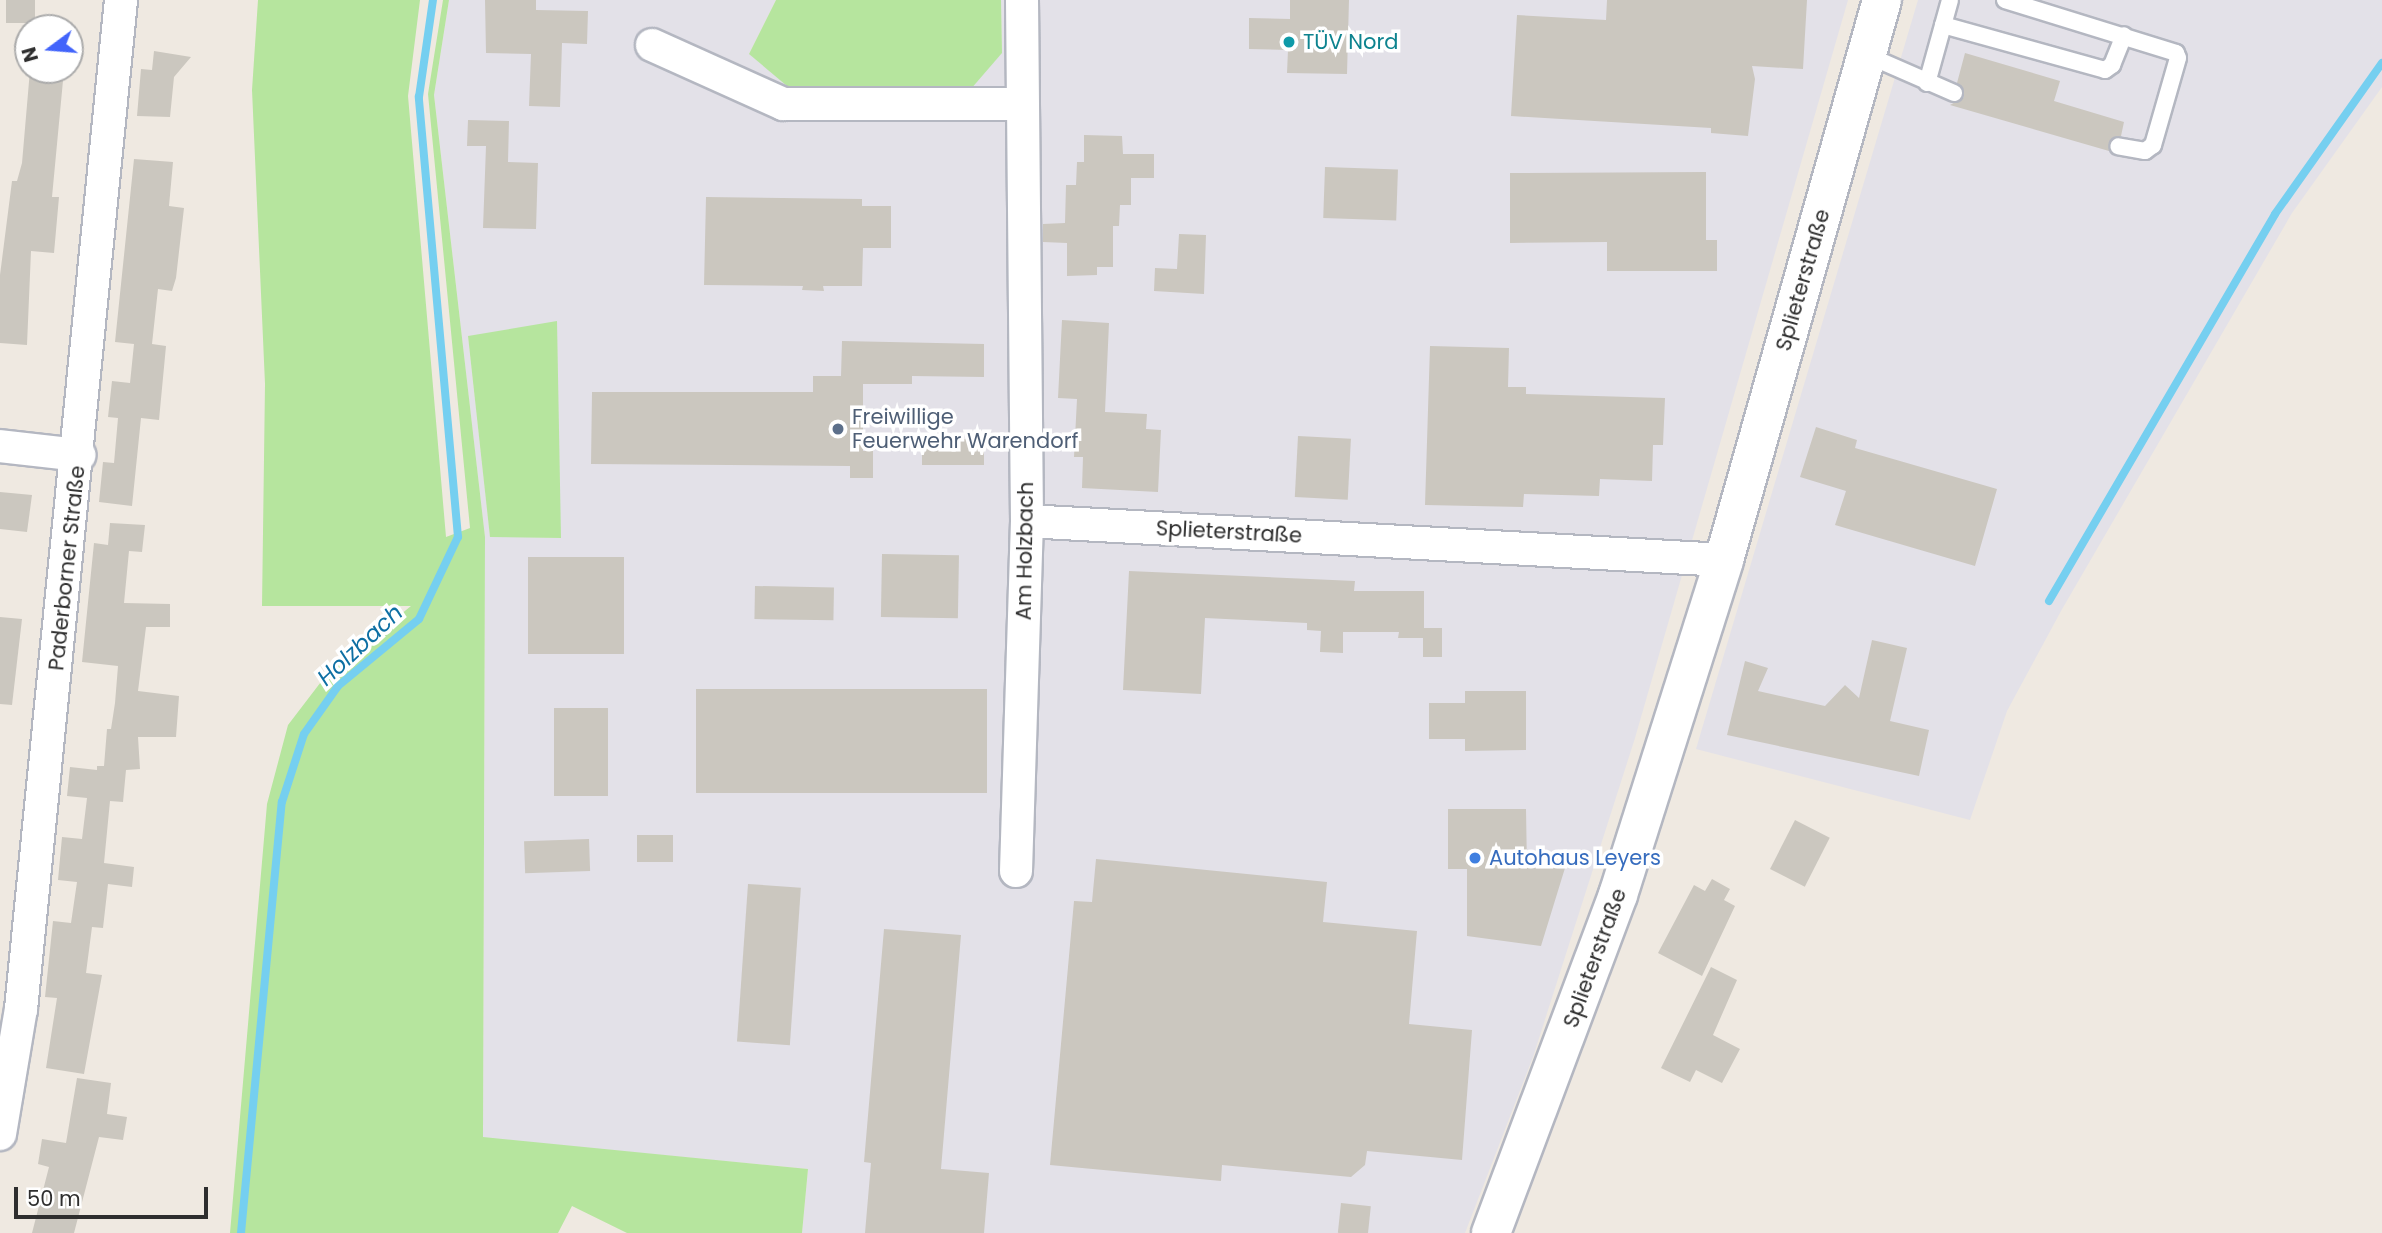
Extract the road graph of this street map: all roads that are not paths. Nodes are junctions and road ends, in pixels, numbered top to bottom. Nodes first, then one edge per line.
1 (121, 0) edge
2 (1022, 0) edge
3 (1882, 0) edge
4 (1950, 0) edge
5 (2005, 0) edge
6 (1943, 25) junction
7 (2124, 35) junction
8 (652, 45) dead end
9 (1867, 55) junction
10 (1927, 83) junction
11 (1954, 93) dead end
12 (1020, 104) junction
13 (2118, 146) dead end
14 (0, 446) edge
15 (79, 454) junction
16 (1027, 521) junction
17 (1724, 560) junction
18 (1016, 871) dead end
19 (0, 1133) edge
20 (1491, 1233) edge

1 - 15 street, Paderborner Straße
2 - 12 street, Am Holzbach
3 - 9 street, Splieterstraße
4 - 6 lane
5 - 7 lane
6 - 7 lane
6 - 10 lane
7 - 13 lane
8 - 12 street
9 - 10 lane
9 - 17 street, Splieterstraße
10 - 11 lane
12 - 16 street, Am Holzbach
14 - 15 street
15 - 19 street, Paderborner Straße
16 - 17 street, Splieterstraße
16 - 18 street, Am Holzbach
17 - 20 street, Splieterstraße

